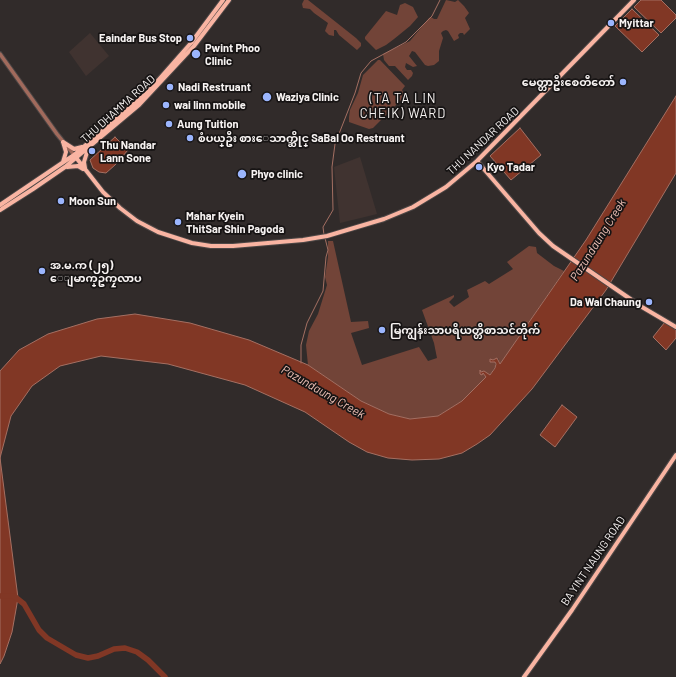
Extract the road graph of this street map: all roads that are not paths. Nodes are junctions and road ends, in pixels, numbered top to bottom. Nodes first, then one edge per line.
1 (223, 0) edge
2 (229, 0) edge
3 (634, 0) edge
4 (0, 54) edge
5 (63, 142) junction
6 (87, 147) junction
7 (75, 157) junction
8 (477, 161) junction
9 (64, 166) junction
10 (86, 170) junction
11 (32, 187) junction
12 (0, 205) edge
13 (0, 210) edge
14 (676, 327) edge
15 (676, 456) edge
16 (524, 677) edge

1 - 6 main road, THU DHAMMA ROAD
2 - 6 main road, THU DHAMMA ROAD
3 - 8 main road, THU NANDAR ROAD
4 - 5 street
5 - 6 main road
5 - 7 street
5 - 9 main road
6 - 7 main road, THU DHAMMA ROAD
6 - 10 main road
7 - 9 main road, THU DHAMMA ROAD
7 - 10 main road, THU NANDAR ROAD
8 - 10 main road, THU NANDAR ROAD
8 - 14 main road
9 - 10 main road
9 - 11 main road, THU DHAMMA ROAD
11 - 12 main road, THU DHAMMA ROAD
11 - 13 main road, THU DHAMMA ROAD
15 - 16 main road, BA YINT NAUNG ROAD

